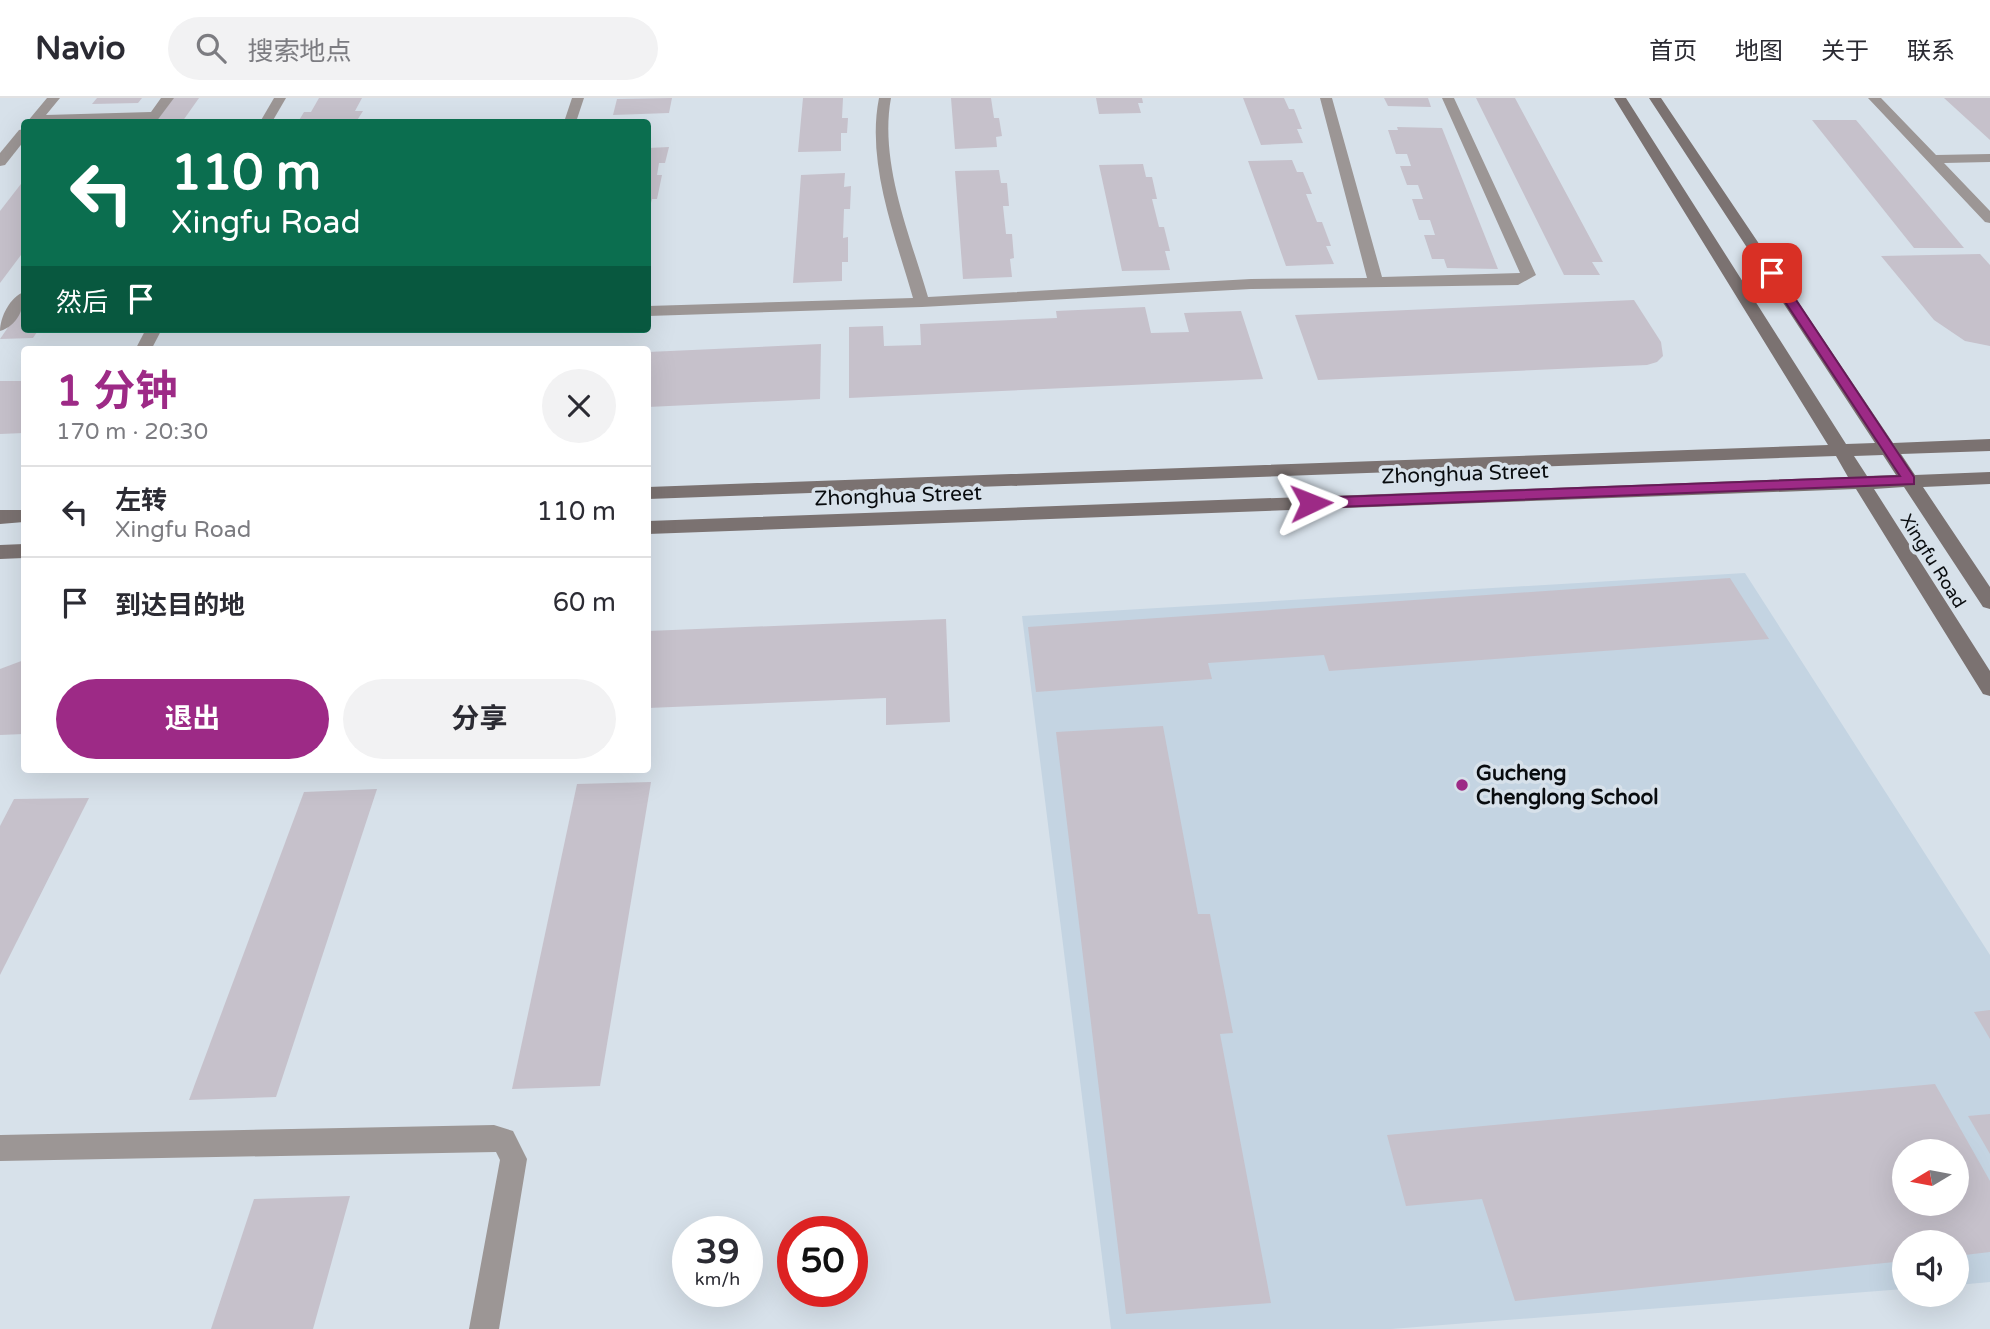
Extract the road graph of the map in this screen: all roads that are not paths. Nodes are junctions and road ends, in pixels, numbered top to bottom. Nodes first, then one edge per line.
1 (54, 98) edge
2 (168, 98) edge
3 (280, 98) edge
4 (578, 98) edge
5 (885, 98) edge
6 (1326, 98) edge
7 (1448, 98) edge
8 (1620, 98) edge
9 (1656, 98) edge
10 (1874, 98) edge
11 (37, 119) edge
12 (152, 119) edge
13 (268, 119) edge
14 (571, 119) edge
15 (21, 137) edge
16 (0, 142) edge
17 (1990, 158) edge
18 (1933, 159) junction
19 (0, 162) edge
20 (1990, 219) edge
21 (1376, 282) junction
22 (21, 301) edge
23 (922, 302) junction
24 (651, 312) edge
25 (0, 326) edge
26 (1990, 444) edge
27 (1888, 448) junction
28 (1841, 450) junction
29 (1990, 478) edge
30 (1909, 481) junction
31 (1861, 482) junction
32 (651, 493) edge
33 (21, 516) edge
34 (0, 517) edge
35 (651, 528) edge
36 (21, 551) edge
37 (0, 552) edge
38 (1990, 602) edge
39 (1990, 688) edge
40 (0, 1148) edge
41 (484, 1329) edge

1 - 11 lane
2 - 12 lane
3 - 13 lane
4 - 14 lane
5 - 23 lane
6 - 21 lane
7 - 21 lane
8 - 28 main road, Xingfu Road
9 - 27 main road, Xingfu Road
10 - 18 lane
15 - 16 lane
15 - 19 lane
17 - 18 lane
18 - 20 lane
21 - 23 lane
22 - 25 lane
23 - 24 lane
26 - 27 main road, Zhonghua Street
27 - 28 main road, Zhonghua Street
27 - 30 main road, Xingfu Road
28 - 31 main road, Xingfu Road
28 - 32 main road, Zhonghua Street
29 - 30 main road, Zhonghua Street
30 - 31 main road, Zhonghua Street
30 - 38 main road, Xingfu Road
31 - 35 main road, Zhonghua Street
31 - 39 main road, Xingfu Road
33 - 34 main road
36 - 37 main road
40 - 41 lane

